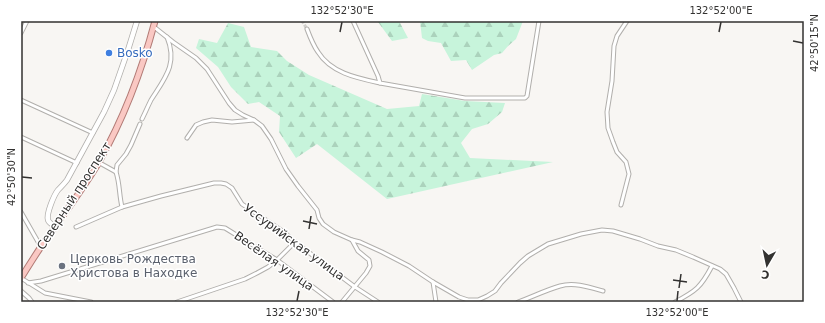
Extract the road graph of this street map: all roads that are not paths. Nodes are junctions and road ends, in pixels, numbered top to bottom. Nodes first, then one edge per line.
1 (27, 21) edge
2 (137, 21) edge
3 (354, 21) edge
4 (539, 21) edge
5 (627, 21) edge
6 (154, 24) edge
7 (307, 29) tunnel mouth
8 (21, 34) edge
9 (166, 37) junction
10 (380, 83) junction
11 (21, 100) edge
12 (142, 119) dead end
13 (254, 120) junction
14 (140, 124) dead end
15 (93, 133) junction
16 (21, 137) edge
17 (187, 138) dead end
18 (98, 162) junction
19 (77, 163) junction
20 (116, 172) junction
21 (621, 205) dead end
22 (122, 207) junction
23 (21, 212) edge
24 (55, 226) junction
25 (76, 227) dead end
26 (352, 240) junction
27 (295, 242) junction
28 (41, 247) junction
29 (277, 260) junction
30 (712, 266) junction
31 (21, 278) edge
32 (433, 282) junction
33 (28, 283) junction
34 (355, 287) junction
35 (21, 291) edge
36 (603, 291) dead end
37 (480, 301) edge
38 (32, 302) edge
39 (91, 302) edge
40 (177, 302) edge
41 (333, 302) edge
42 (342, 302) edge
43 (378, 302) edge
44 (436, 302) edge
45 (518, 302) edge
46 (675, 302) edge
47 (741, 302) edge

1 - 8 street
2 - 15 street
3 - 10 street
4 - 10 street
5 - 21 street
6 - 9 street
6 - 18 main road, Северный проспект
7 - 10 street
9 - 12 street
9 - 13 street
11 - 15 street
13 - 17 street
13 - 26 street
14 - 20 street
15 - 19 street
16 - 19 street
18 - 20 street
18 - 24 main road, Северный проспект
19 - 24 street
20 - 22 street
22 - 25 street
22 - 27 street, Уссурийская улица
23 - 28 street
24 - 28 main road, Северный проспект
26 - 32 street
26 - 34 street
27 - 29 street
27 - 34 street, Уссурийская улица
28 - 31 main road, Северный проспект
29 - 33 street, Весёлая улица
29 - 40 street
29 - 41 street, Весёлая улица
30 - 37 street
30 - 46 street
30 - 47 street
31 - 33 street
32 - 37 street
32 - 44 street
33 - 39 street
34 - 42 street
34 - 43 street, Уссурийская улица
35 - 38 street
36 - 45 street

